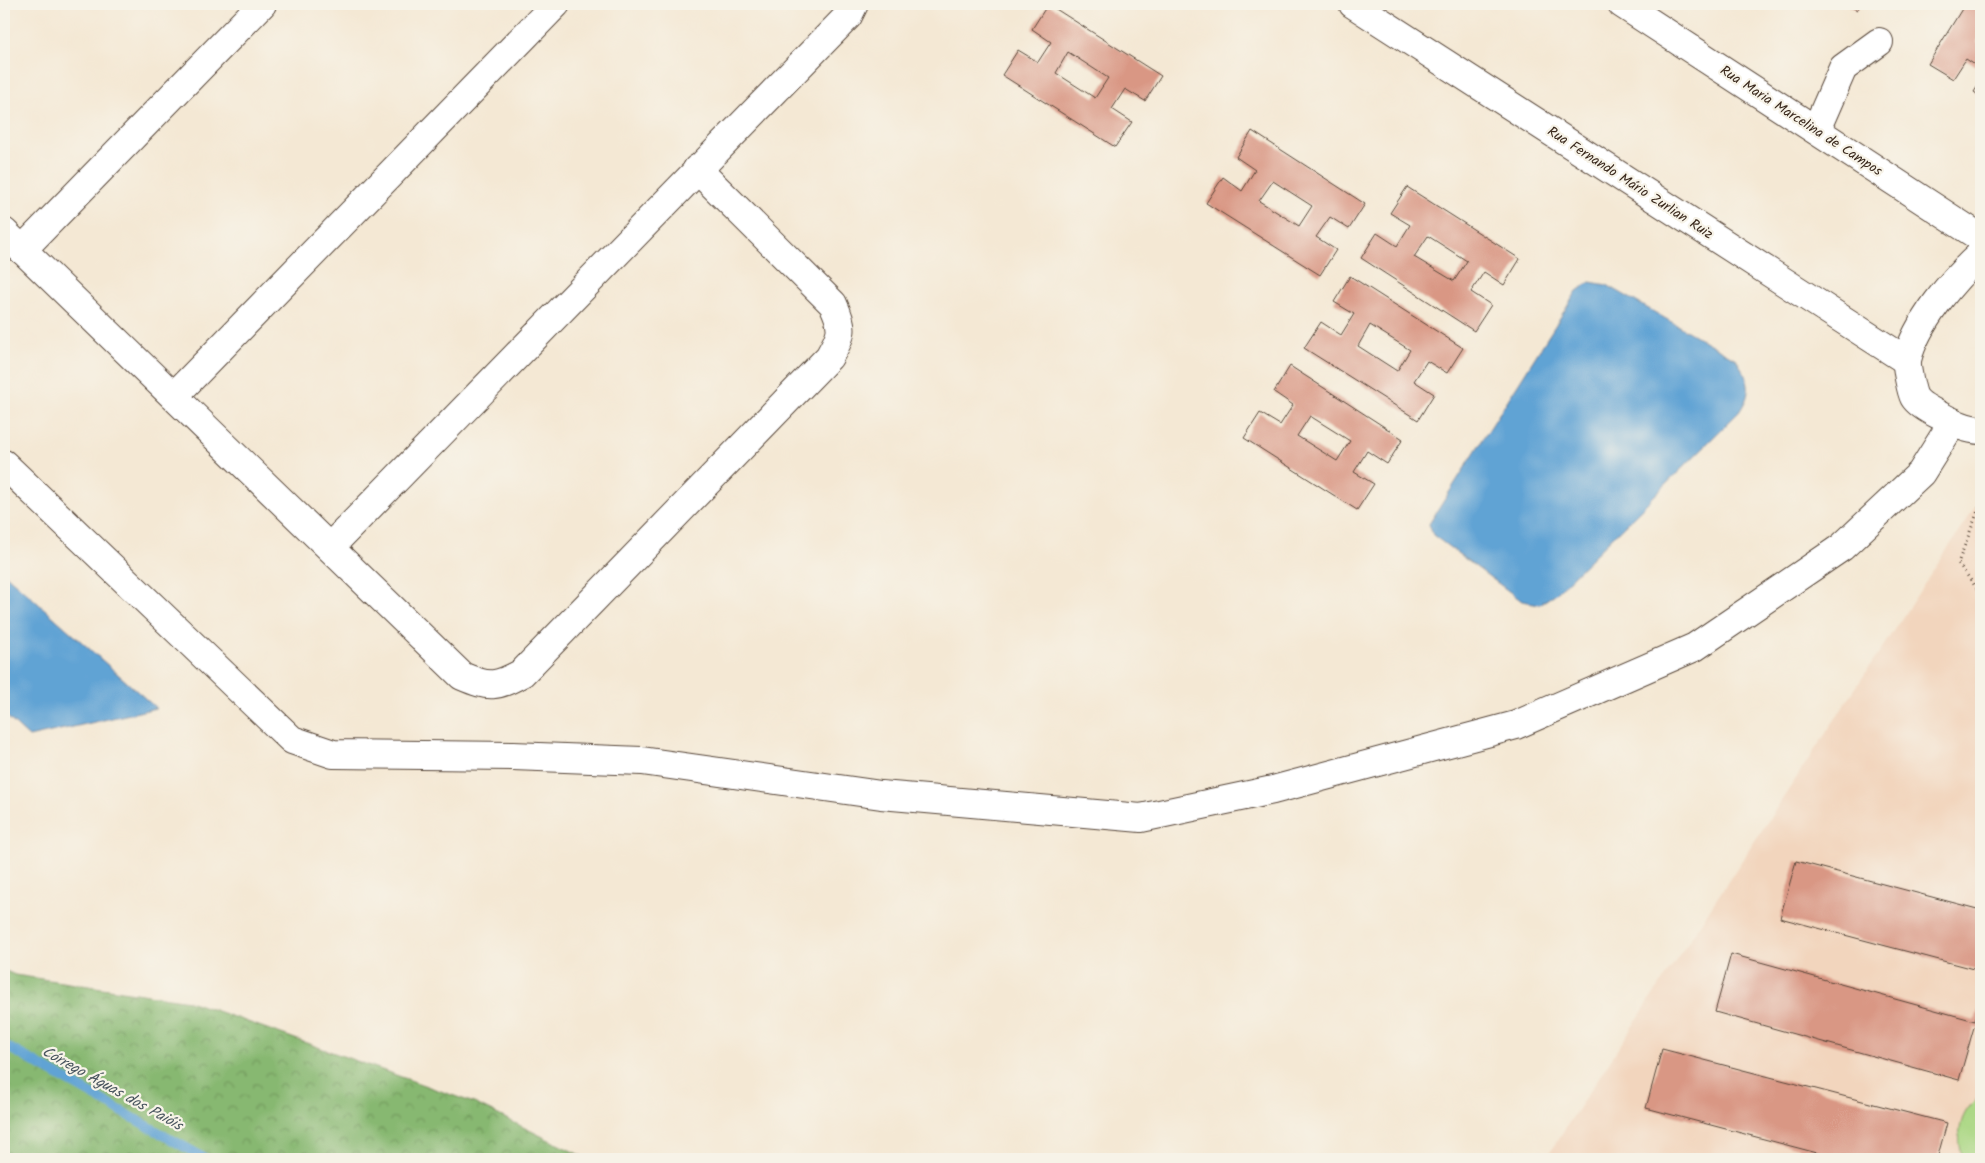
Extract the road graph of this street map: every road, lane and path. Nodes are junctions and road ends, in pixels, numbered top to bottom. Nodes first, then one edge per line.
1 (262, 4) edge
2 (556, 4) edge
3 (854, 4) edge
4 (1353, 4) edge
5 (1622, 4) edge
6 (1879, 42) dead end
7 (1816, 130) junction
8 (697, 169) junction
9 (1981, 238) edge
10 (13, 241) edge
11 (1981, 254) edge
12 (1907, 361) junction
13 (174, 396) junction
14 (1953, 422) junction
15 (1981, 430) edge
16 (4, 464) edge
17 (1981, 503) edge
18 (330, 547) junction
19 (1981, 594) edge

1 - 10 street
2 - 13 street
3 - 8 street
4 - 12 street, Rua Fernando Mário Zurlian Ruiz
5 - 7 street, Rua Maria Marcelina de Campos
6 - 7 street
7 - 9 street, Rua Maria Marcelina de Campos
8 - 18 street
8 - 18 street
10 - 13 street
11 - 12 street
12 - 14 street
13 - 18 street
14 - 15 street
14 - 16 street
17 - 19 path

